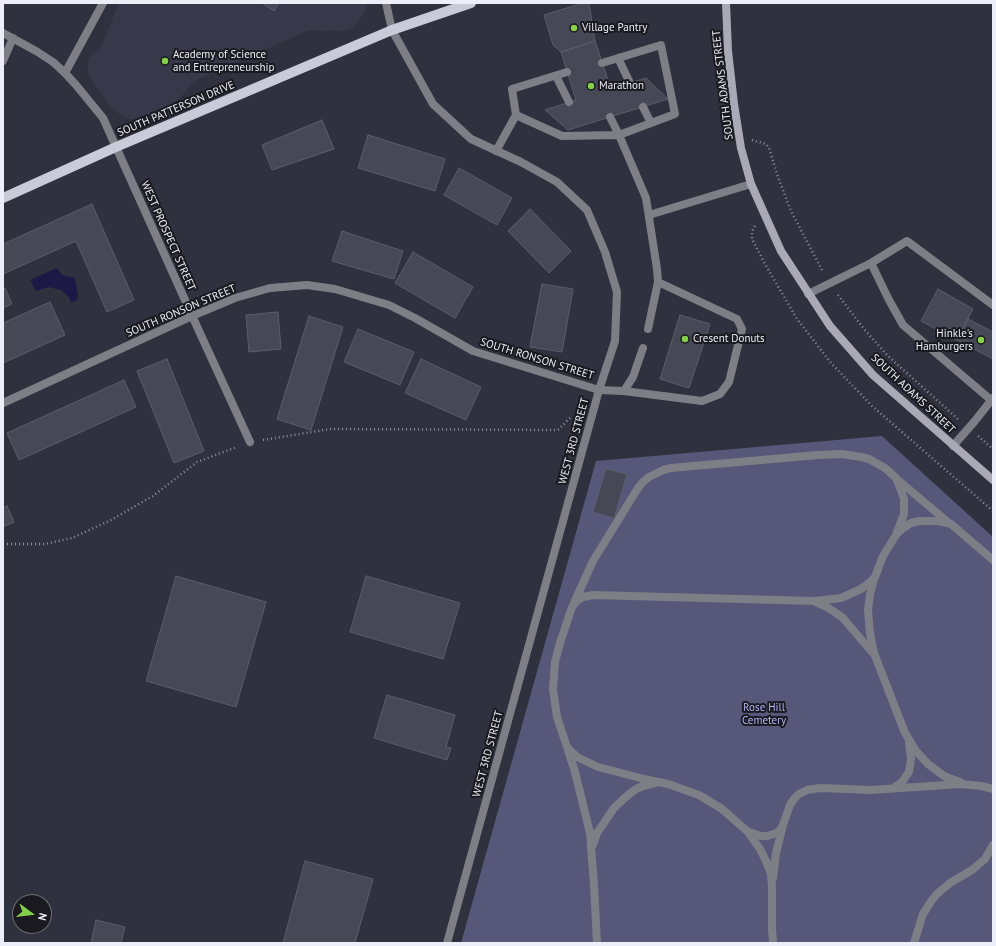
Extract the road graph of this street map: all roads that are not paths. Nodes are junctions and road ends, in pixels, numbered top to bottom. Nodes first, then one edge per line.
1 (103, 3) edge
2 (386, 3) edge
3 (471, 3) edge
4 (726, 3) edge
5 (392, 30) junction
6 (3, 33) edge
7 (13, 38) junction
8 (618, 58) junction
9 (3, 61) edge
10 (602, 63) dead end
11 (567, 72) dead end
12 (65, 73) junction
13 (556, 76) junction
14 (630, 83) dead end
15 (569, 102) dead end
16 (643, 107) dead end
17 (516, 115) junction
18 (610, 117) dead end
19 (651, 123) junction
20 (582, 126) dead end
21 (587, 135) junction
22 (619, 135) junction
23 (116, 147) junction
24 (496, 151) junction
25 (751, 184) junction
26 (3, 198) edge
27 (649, 215) junction
28 (871, 263) junction
29 (658, 282) junction
30 (808, 294) junction
31 (993, 304) edge
32 (192, 316) junction
33 (648, 329) dead end
34 (643, 348) dead end
35 (599, 390) junction
36 (624, 391) junction
37 (992, 399) edge
38 (3, 403) edge
39 (250, 442) road end
40 (953, 446) junction
41 (896, 478) junction
42 (993, 480) edge
43 (951, 524) junction
44 (896, 535) junction
45 (993, 560) edge
46 (875, 577) junction
47 (815, 601) junction
48 (572, 607) junction
49 (874, 653) junction
50 (905, 733) junction
51 (567, 747) junction
52 (664, 783) junction
53 (981, 786) junction
54 (894, 788) junction
55 (993, 789) edge
56 (993, 796) edge
57 (783, 825) junction
58 (747, 831) junction
59 (993, 845) edge
60 (592, 854) junction
61 (772, 888) junction
62 (772, 928) junction
63 (447, 943) edge
64 (597, 943) edge
65 (768, 943) edge
66 (773, 943) edge
67 (915, 943) edge

1 - 12 street
2 - 5 street, WEST 3RD STREET
3 - 5 main road, SOUTH PATTERSON DRIVE
4 - 25 main road, SOUTH ADAMS STREET
5 - 23 main road, SOUTH PATTERSON DRIVE
5 - 24 street, WEST 3RD STREET
6 - 7 street
7 - 9 street
7 - 12 street
8 - 10 street
8 - 14 street
8 - 19 street
11 - 13 street
12 - 23 street
13 - 15 street
13 - 17 street
16 - 19 street
17 - 21 street
17 - 24 street
18 - 22 street
19 - 22 street
20 - 21 street
21 - 22 street
22 - 27 street
23 - 26 main road, SOUTH PATTERSON DRIVE
23 - 32 street, WEST PROSPECT STREET
24 - 35 street, WEST 3RD STREET
25 - 27 street
25 - 30 main road, SOUTH ADAMS STREET
27 - 29 street
28 - 30 street
28 - 31 street
28 - 37 street
29 - 33 street
29 - 36 street, SOUTH RONSON STREET
30 - 40 main road, SOUTH ADAMS STREET
32 - 35 street, SOUTH RONSON STREET
32 - 38 street, SOUTH RONSON STREET
32 - 39 street, WEST PROSPECT STREET
34 - 36 street
35 - 36 street, SOUTH RONSON STREET
35 - 63 street, WEST 3RD STREET
37 - 40 street
40 - 42 main road, SOUTH ADAMS STREET
41 - 43 street
41 - 44 street
41 - 48 street
43 - 44 street
43 - 45 street
44 - 46 street
46 - 47 street
46 - 49 street
47 - 48 street
47 - 49 street
48 - 51 street
49 - 50 street
50 - 53 street
50 - 54 street
51 - 52 street
51 - 60 street
52 - 58 street
52 - 60 street
53 - 54 street
53 - 55 street
53 - 56 street
54 - 57 street
57 - 58 street
57 - 61 street
58 - 61 street
59 - 67 street
60 - 64 street
61 - 62 street
62 - 65 street
62 - 66 street

